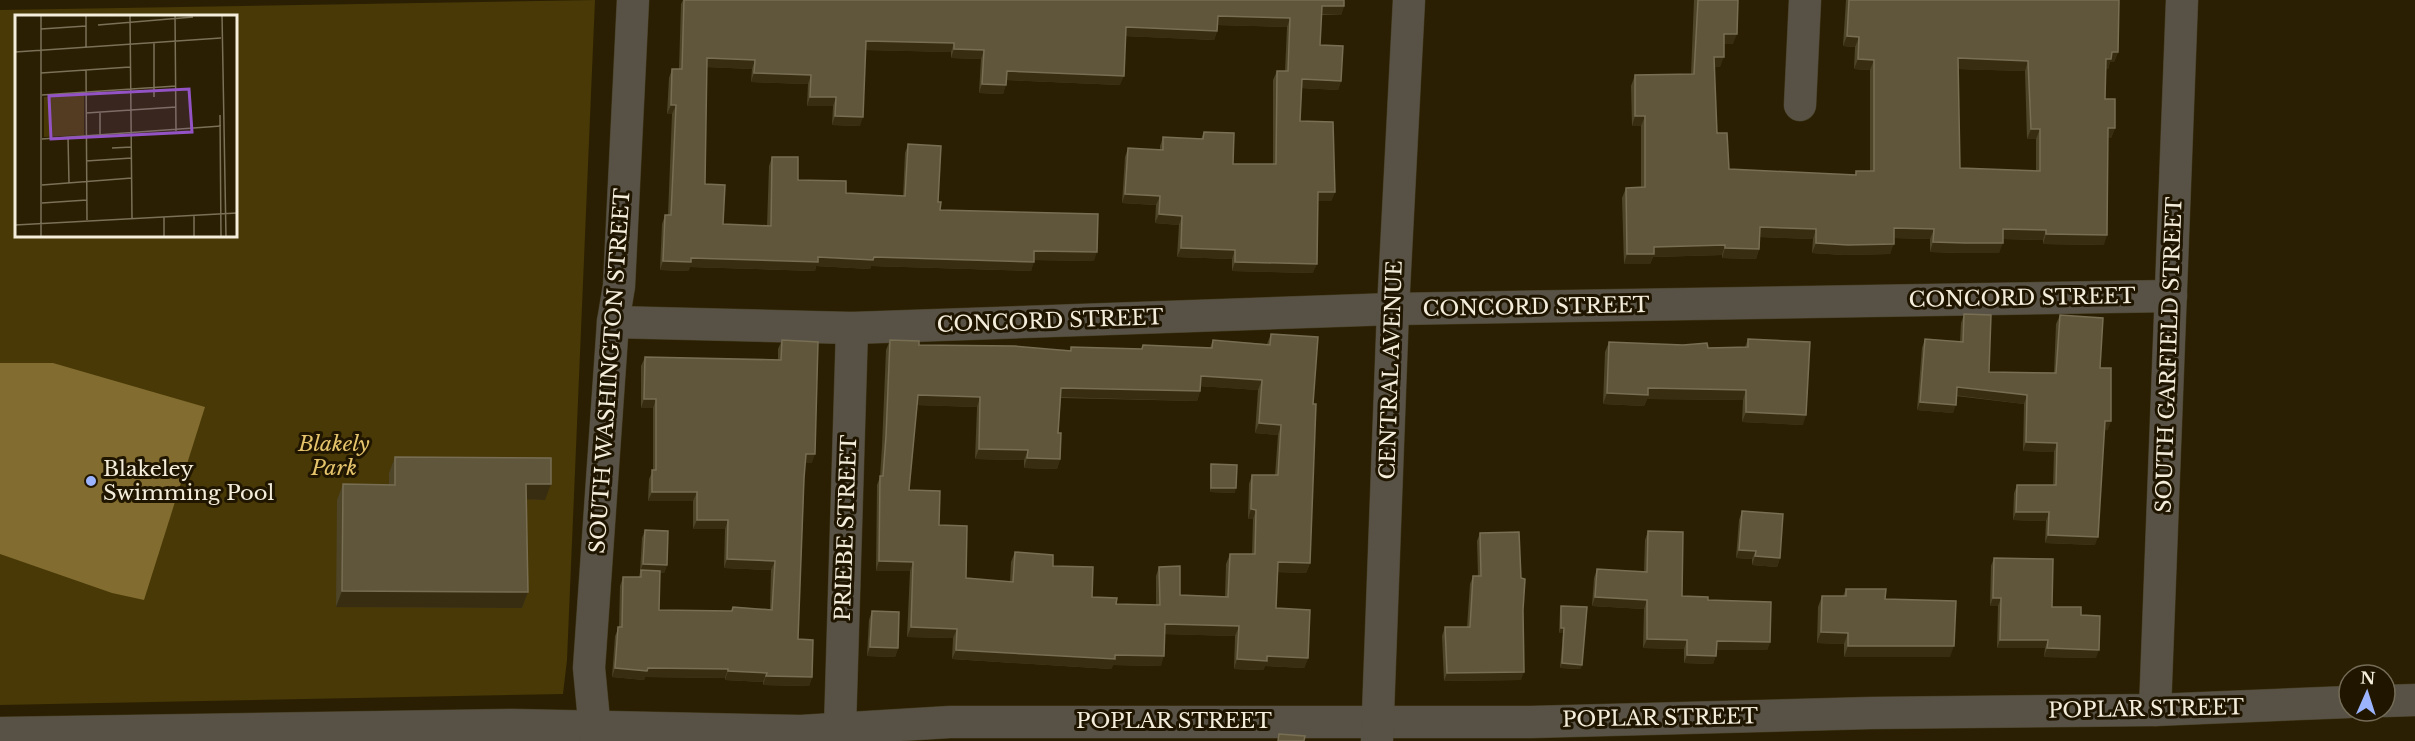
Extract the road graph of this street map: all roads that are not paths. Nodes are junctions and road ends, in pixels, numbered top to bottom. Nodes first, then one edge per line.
1 (633, 0) edge
2 (1409, 0) edge
3 (1805, 0) edge
4 (2182, 0) edge
5 (1800, 105) dead end
6 (2171, 296) junction
7 (1393, 309) junction
8 (613, 322) junction
9 (852, 328) junction
10 (2415, 700) edge
11 (2397, 701) edge
12 (2337, 702) edge
13 (2155, 710) junction
14 (840, 728) junction
15 (1377, 731) edge
16 (0, 733) edge
17 (595, 733) edge
18 (288, 734) edge

1 - 8 street, SOUTH WASHINGTON STREET
2 - 7 street, CENTRAL AVENUE
3 - 5 street
4 - 6 street, SOUTH GARFIELD STREET
6 - 7 street, CONCORD STREET
6 - 13 street, SOUTH GARFIELD STREET
7 - 9 street, CONCORD STREET
7 - 15 street, CENTRAL AVENUE
8 - 9 street, CONCORD STREET
8 - 17 street, SOUTH WASHINGTON STREET
9 - 14 street, PRIEBE STREET
10 - 11 street
12 - 13 street, POPLAR STREET
13 - 15 street, POPLAR STREET
14 - 15 street, POPLAR STREET
14 - 17 street, POPLAR STREET
16 - 18 street, POPLAR STREET
17 - 18 street, POPLAR STREET

